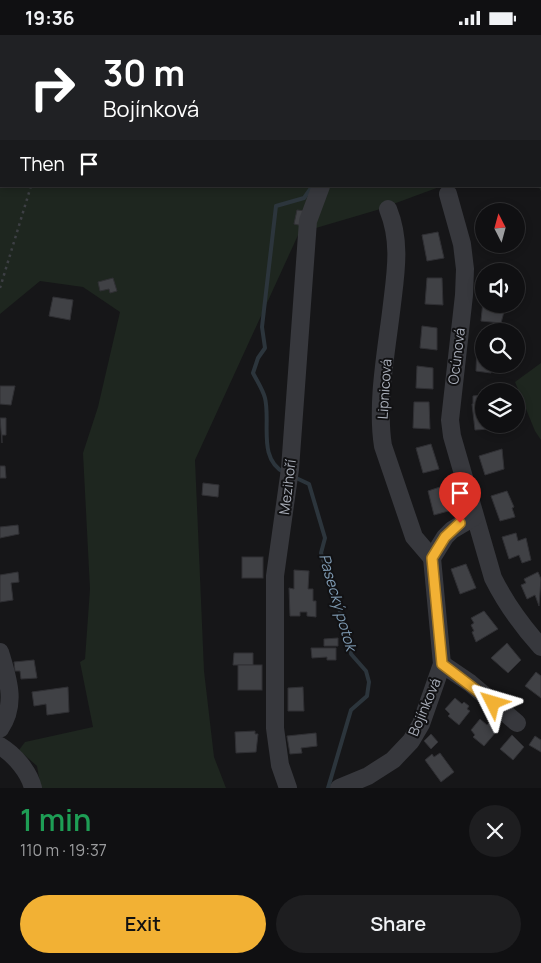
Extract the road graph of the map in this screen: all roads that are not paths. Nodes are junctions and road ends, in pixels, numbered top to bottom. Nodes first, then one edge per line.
1 (321, 187) edge
2 (448, 194) dead end
3 (388, 209) dead end
4 (474, 517) junction
5 (432, 558) junction
6 (541, 647) edge
7 (0, 652) edge
8 (442, 664) junction
9 (517, 723) dead end
10 (0, 729) edge
11 (0, 747) edge
12 (33, 788) edge
13 (288, 788) edge
14 (339, 788) edge

1 - 13 street, Mezihoří
2 - 4 street, Ocúnová
3 - 5 street, Lipnicová
4 - 5 street
4 - 6 street, Ocúnová
5 - 8 street, Bojínková
7 - 10 street
8 - 9 street
8 - 14 street, Bojínková
11 - 12 street

